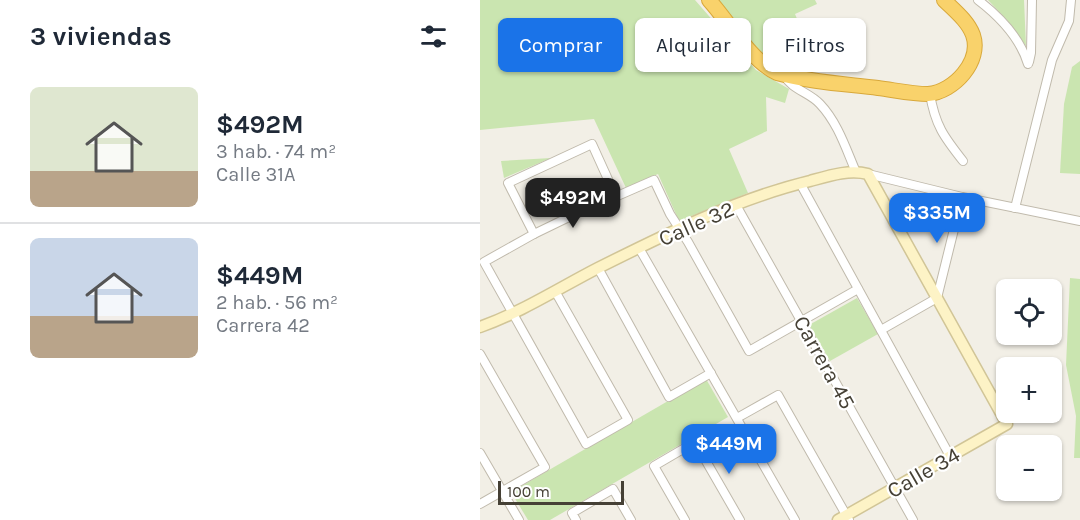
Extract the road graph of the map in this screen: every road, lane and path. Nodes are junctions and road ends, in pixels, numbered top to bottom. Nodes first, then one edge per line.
1 (708, 0) edge
2 (944, 0) edge
3 (978, 0) edge
4 (1032, 0) edge
5 (1071, 0) edge
6 (784, 74) junction
7 (930, 94) junction
8 (963, 161) dead end
9 (856, 172) junction
10 (868, 174) junction
11 (800, 183) junction
12 (962, 196) junction
13 (616, 197) junction
14 (736, 205) junction
15 (1015, 208) junction
16 (1080, 221) edge
17 (680, 229) junction
18 (534, 234) junction
19 (639, 248) junction
20 (597, 268) junction
21 (858, 289) junction
22 (555, 291) junction
23 (937, 298) junction
24 (513, 314) junction
25 (802, 322) junction
26 (480, 327) edge
27 (881, 330) junction
28 (480, 354) edge
29 (711, 373) junction
30 (737, 418) junction
31 (480, 453) edge
32 (950, 456) junction
33 (895, 488) junction
34 (502, 491) junction
35 (480, 504) edge
36 (574, 517) edge
37 (845, 519) edge
38 (519, 520) edge
39 (631, 520) edge
40 (685, 520) edge
41 (740, 520) edge
42 (795, 520) edge
43 (913, 520) edge

1 - 6 highway
2 - 7 highway
3 - 4 street
5 - 15 street
6 - 7 highway
6 - 9 street
7 - 8 street
9 - 10 street, Calle 32
9 - 11 street, Calle 32
10 - 12 street
10 - 23 street
11 - 14 street, Calle 32
11 - 21 street
12 - 15 street
12 - 23 street
13 - 17 street
13 - 18 street
13 - 18 street
14 - 17 street, Calle 32
14 - 25 street, Carrera 45
15 - 16 street
17 - 19 street, Calle 32
17 - 25 street
18 - 24 street
19 - 20 street, Calle 32
19 - 29 street
20 - 22 street, Calle 32
20 - 29 street
21 - 25 street
21 - 27 street
22 - 24 street, Calle 32
22 - 24 street
23 - 27 street
23 - 32 street, Calle 34
24 - 26 street, Calle 32
25 - 33 street, Carrera 45
27 - 32 street
28 - 34 street
29 - 30 street
30 - 37 street
30 - 42 street
31 - 34 street
32 - 33 street, Calle 34
33 - 37 street, Calle 34
33 - 43 street, Carrera 45
34 - 35 street
34 - 38 street
36 - 39 street
40 - 41 street

